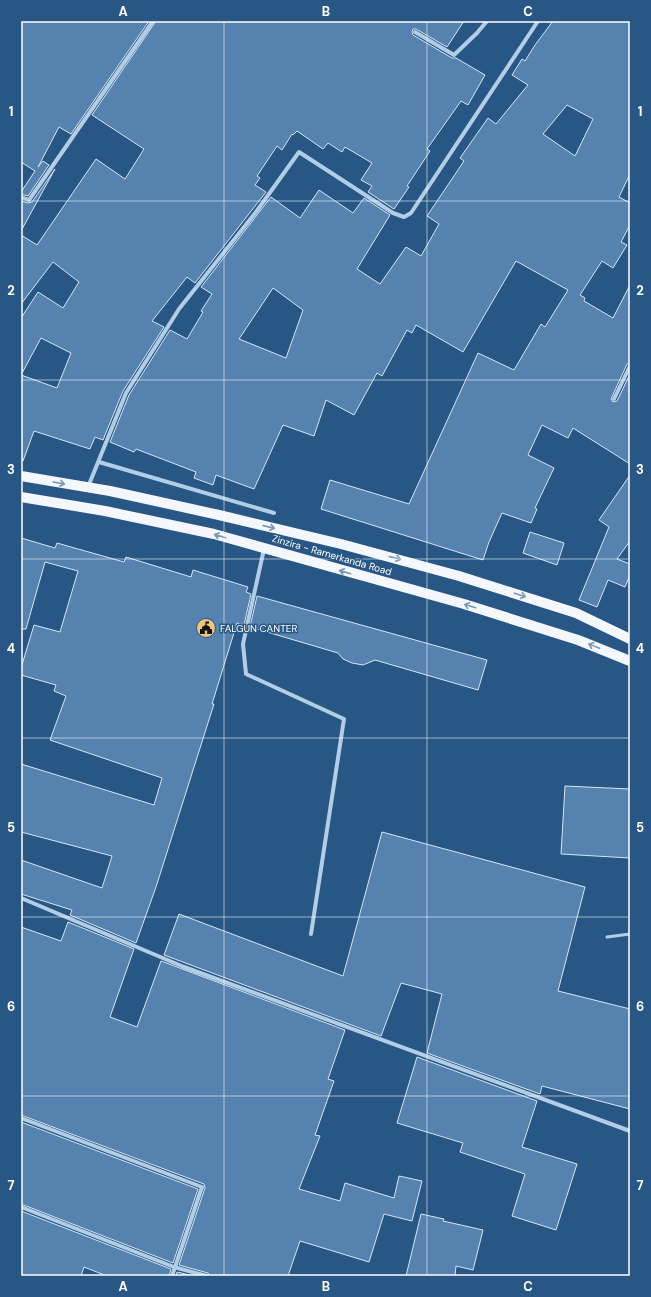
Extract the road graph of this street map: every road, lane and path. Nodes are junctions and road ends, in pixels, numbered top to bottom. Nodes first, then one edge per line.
1 (153, 21) edge
2 (486, 21) edge
3 (538, 21) edge
4 (415, 32) dead end
5 (21, 197) edge
6 (630, 366) edge
7 (614, 399) dead end
8 (99, 462) junction
9 (21, 476) edge
10 (88, 488) junction
11 (21, 497) edge
12 (274, 512) dead end
13 (264, 548) junction
14 (630, 637) edge
15 (630, 661) edge
16 (21, 898) edge
17 (311, 934) dead end
18 (630, 934) edge
19 (607, 937) dead end
20 (21, 1118) edge
21 (630, 1131) edge
22 (21, 1207) edge
23 (174, 1267) junction
24 (172, 1276) edge
25 (208, 1276) edge

1 - 5 street
2 - 4 street
3 - 8 street
6 - 7 street
8 - 10 street
8 - 12 street
9 -> 10 main road, Zinzira - Ramerkanda Road
10 -> 14 main road, Zinzira - Ramerkanda Road
13 -> 11 main road, Zinzira - Ramerkanda Road
15 -> 13 main road, Zinzira - Ramerkanda Road
13 - 17 street
16 - 21 street
18 - 19 lane
20 - 23 street
22 - 23 street
23 - 24 street
23 - 25 street

